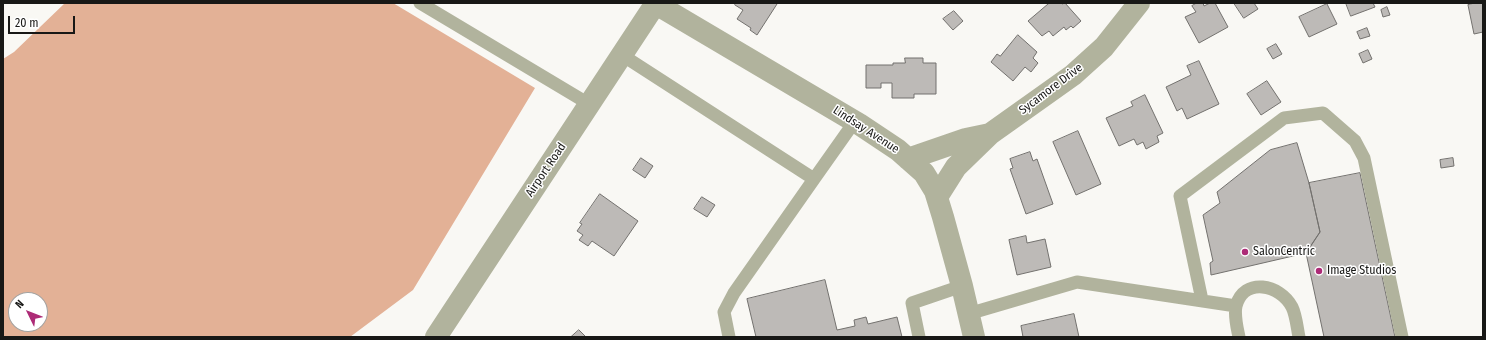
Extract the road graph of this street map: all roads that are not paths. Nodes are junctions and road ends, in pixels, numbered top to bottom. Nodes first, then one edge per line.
1 (420, 3) edge
2 (656, 3) edge
3 (1139, 3) edge
4 (622, 55) junction
5 (589, 104) junction
6 (855, 121) junction
7 (990, 134) junction
8 (908, 159) junction
9 (814, 179) junction
10 (937, 198) junction
11 (962, 286) junction
12 (1202, 300) junction
13 (1236, 306) junction
14 (968, 314) junction
15 (436, 337) edge
16 (728, 337) edge
17 (919, 337) edge
18 (974, 337) edge
19 (1239, 337) edge
20 (1299, 337) edge
21 (1402, 337) edge

1 - 5 lane
2 - 4 street, Airport Road
2 - 6 street, Lindsay Avenue
3 - 7 street, Sycamore Drive
4 - 5 street, Airport Road
4 - 9 lane
5 - 15 street, Airport Road
6 - 8 street, Lindsay Avenue
6 - 9 lane
7 - 8 street, Sycamore Drive
7 - 10 street, Sycamore Drive
8 - 10 street, Lindsay Avenue
9 - 16 lane
10 - 11 street, Lindsay Avenue
11 - 14 street, Lindsay Avenue
11 - 17 lane
12 - 13 lane
12 - 14 lane
12 - 21 lane
13 - 19 lane
13 - 20 lane
14 - 18 street, Lindsay Avenue

